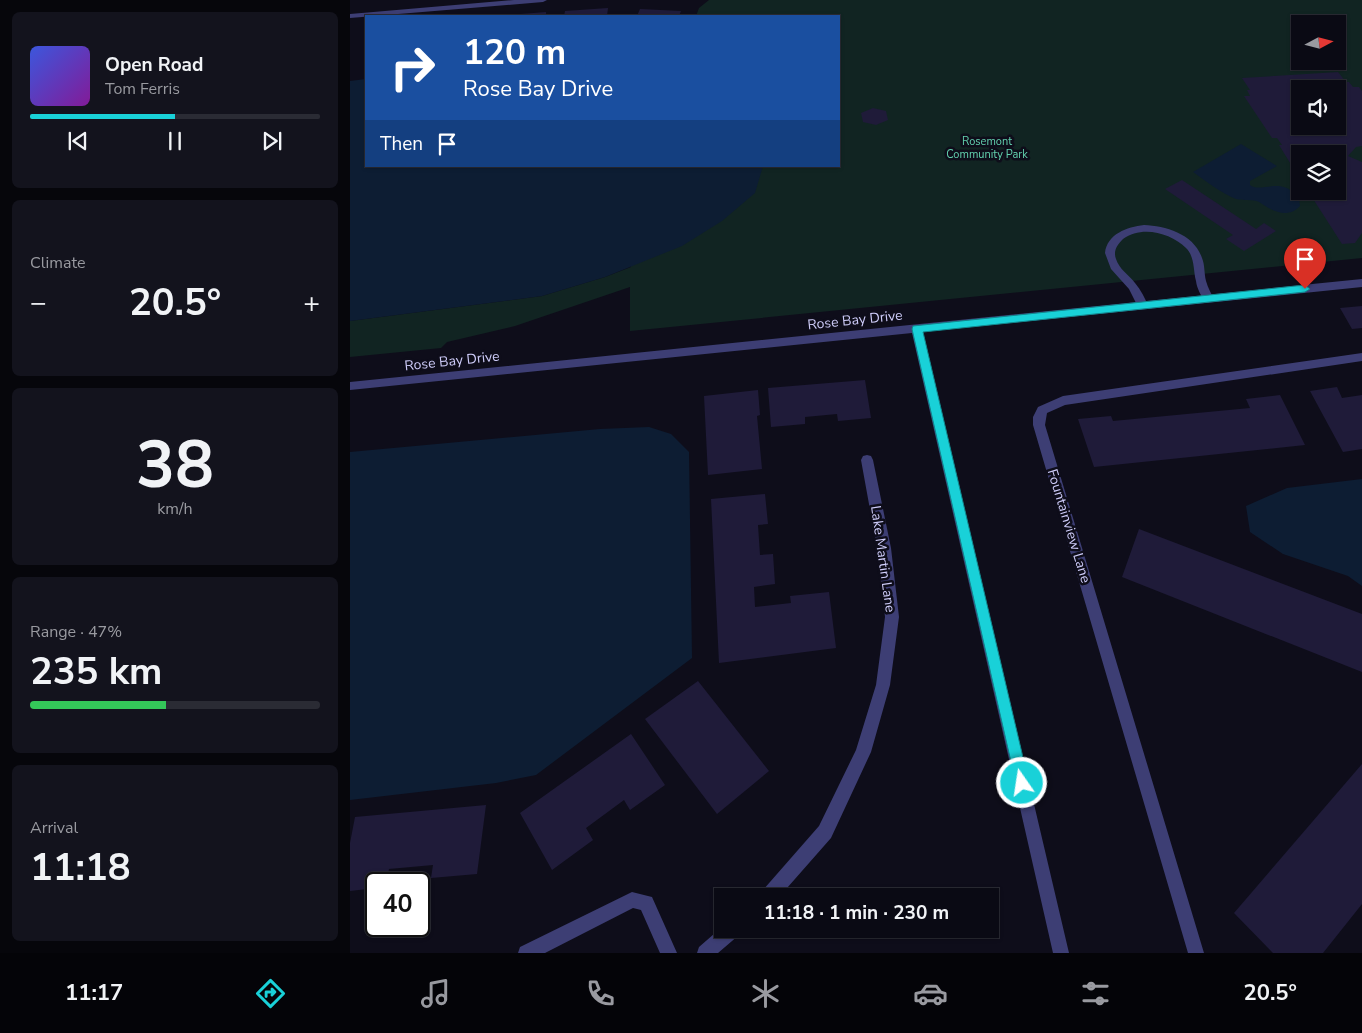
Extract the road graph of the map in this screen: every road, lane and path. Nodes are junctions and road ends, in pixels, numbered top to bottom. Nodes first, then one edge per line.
1 (543, 0) edge
2 (350, 16) edge
3 (1362, 283) edge
4 (1209, 299) junction
5 (1144, 306) junction
6 (917, 329) junction
7 (1362, 358) edge
8 (350, 386) edge
9 (867, 460) dead end
10 (776, 888) edge
11 (722, 938) edge
12 (526, 953) edge
13 (669, 953) edge
14 (705, 953) edge
15 (1061, 953) edge
16 (1196, 953) edge

1 - 2 street
3 - 4 street, Rose Bay Drive
4 - 5 street, Rose Bay Drive
4 - 5 street
5 - 6 street, Rose Bay Drive
6 - 8 street, Rose Bay Drive
6 - 15 street
7 - 16 street, Fountainview Lane
9 - 10 street, Lake Martin Lane
11 - 14 street
12 - 13 street

